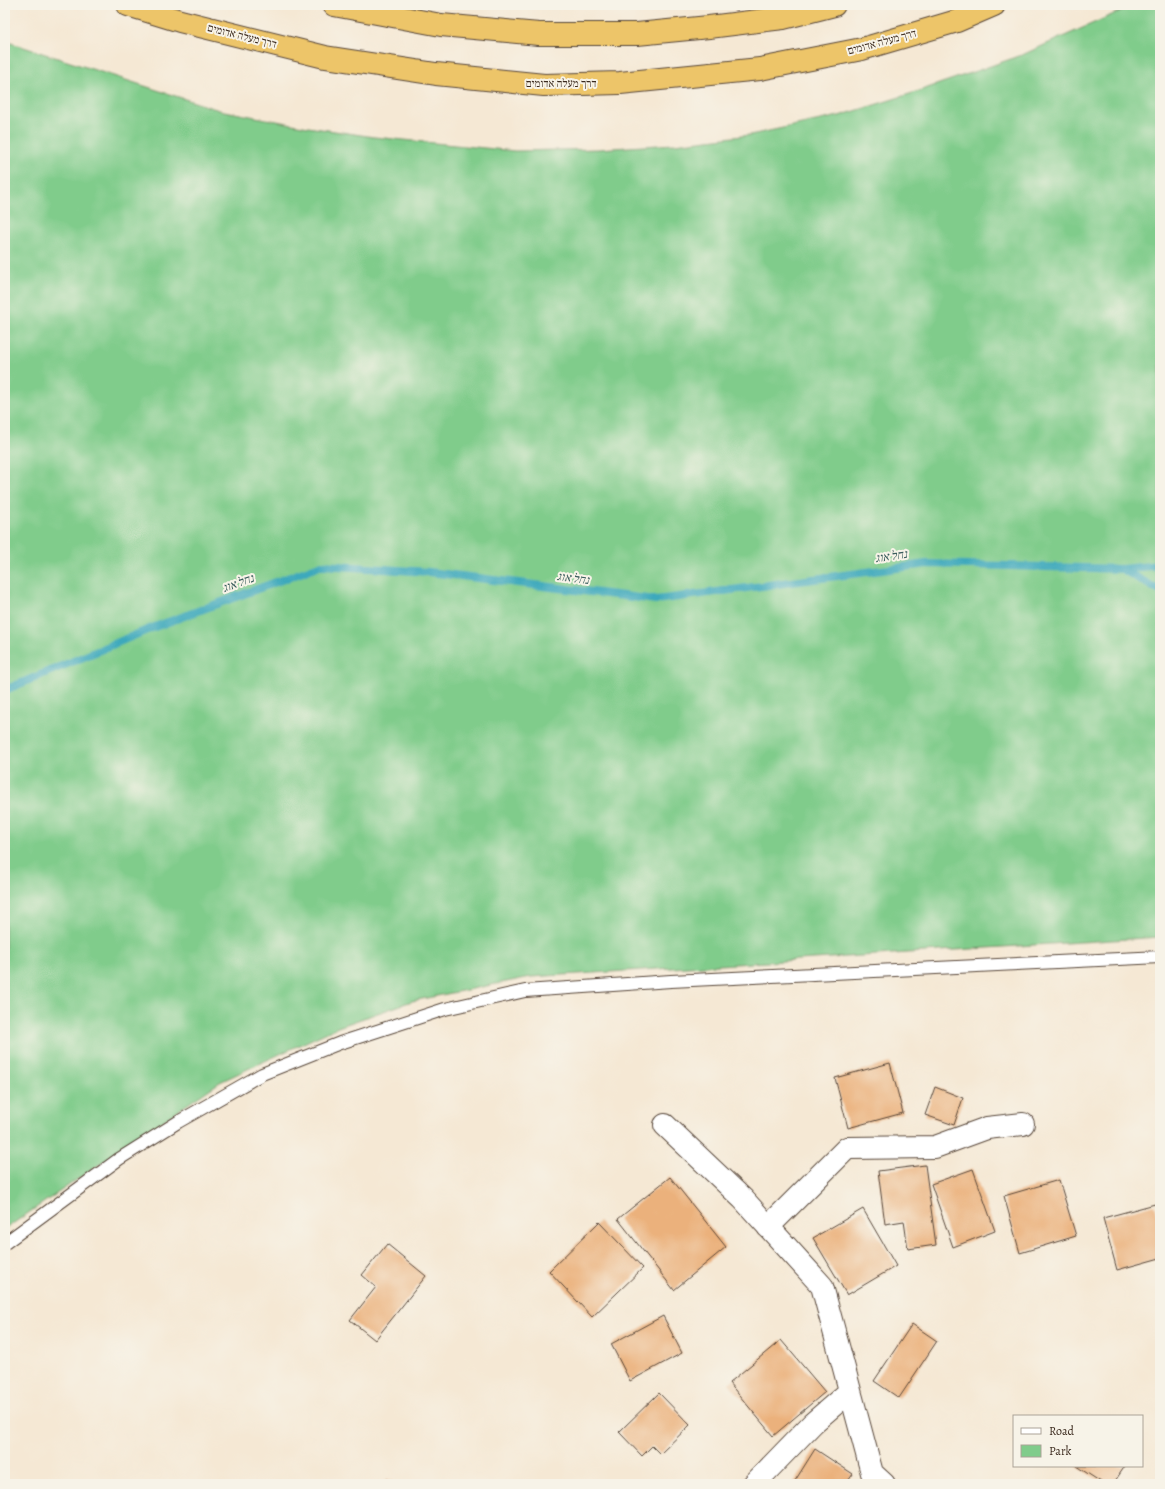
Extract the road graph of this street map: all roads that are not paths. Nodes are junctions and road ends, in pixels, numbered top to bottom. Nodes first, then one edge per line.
1 (128, 5) edge
2 (334, 5) edge
3 (834, 5) edge
4 (994, 5) edge
5 (1160, 957) edge
6 (1023, 1124) dead end
7 (665, 1125) dead end
8 (768, 1227) junction
9 (5, 1243) edge
10 (850, 1391) junction
11 (754, 1484) edge
12 (884, 1484) edge

1 - 4 highway, דרך מעלה אדומים
2 - 3 highway
5 - 9 lane
6 - 8 street
7 - 8 street
8 - 10 street
10 - 11 street
10 - 12 street

